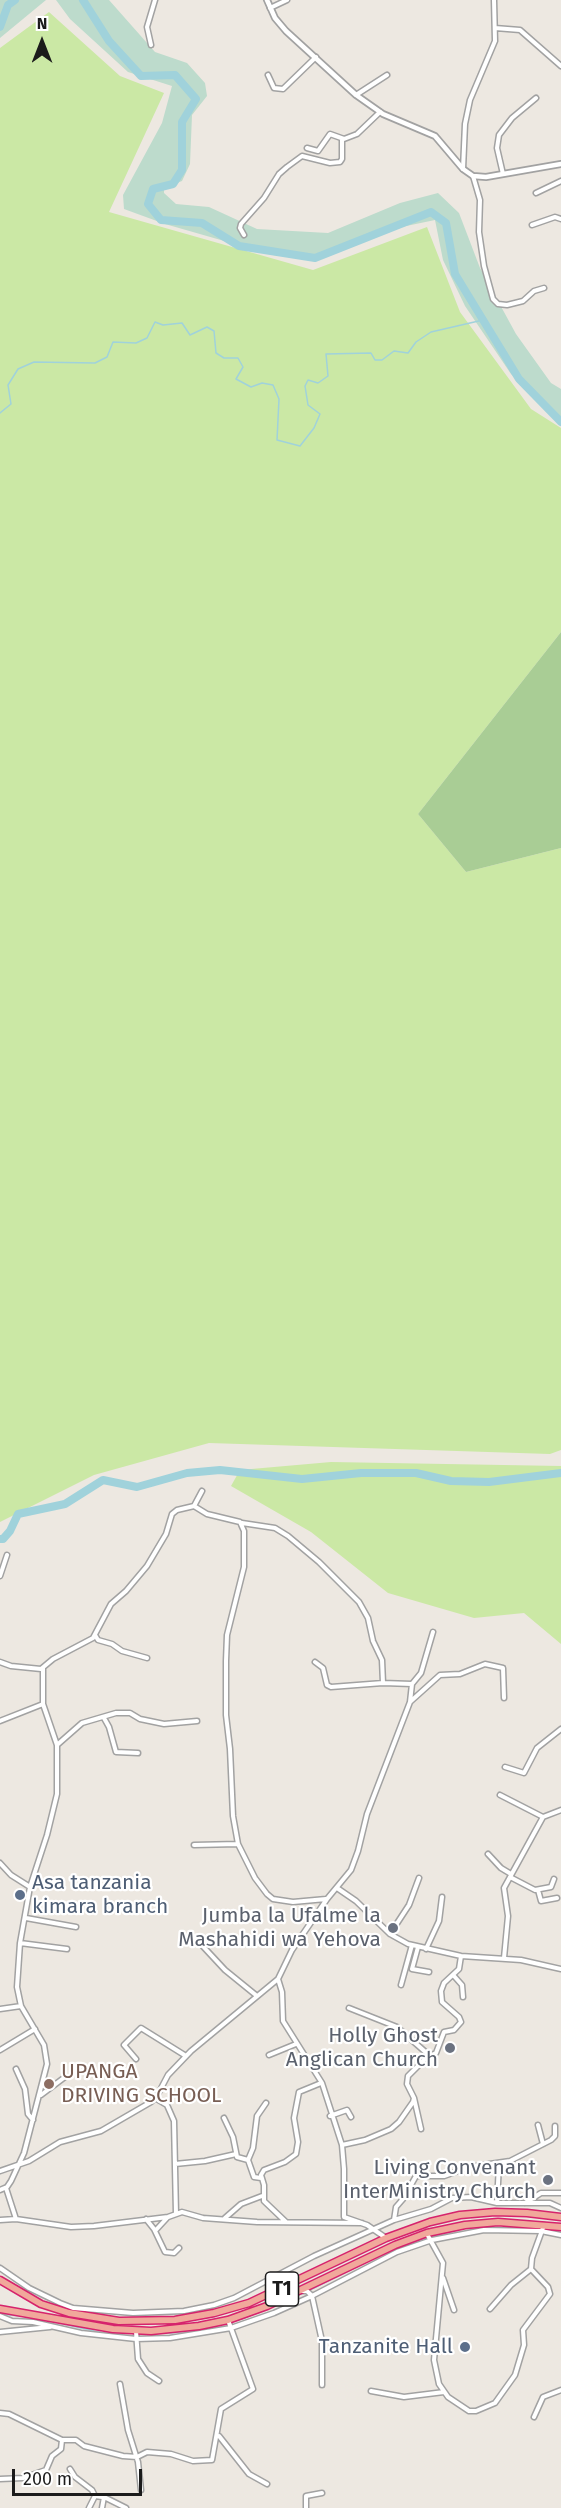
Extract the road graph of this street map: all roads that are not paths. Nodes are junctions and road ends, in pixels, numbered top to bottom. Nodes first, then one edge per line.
1 (155, 0) edge
2 (267, 0) edge
3 (287, 0) edge
4 (494, 0) edge
5 (270, 8) junction
6 (495, 28) junction
7 (152, 45) dead end
8 (316, 57) junction
9 (561, 66) edge
10 (268, 75) dead end
11 (387, 75) dead end
12 (356, 95) junction
13 (536, 98) dead end
14 (380, 112) junction
15 (342, 139) junction
16 (307, 148) dead end
17 (561, 164) edge
18 (464, 169) junction
19 (503, 174) junction
20 (473, 176) junction
21 (561, 181) edge
22 (536, 193) dead end
23 (561, 219) edge
24 (532, 225) dead end
25 (244, 235) dead end
26 (544, 288) dead end
27 (202, 1491) dead end
28 (194, 1506) junction
29 (242, 1523) junction
30 (7, 1555) dead end
31 (0, 1576) edge
32 (433, 1632) dead end
33 (95, 1635) junction
34 (147, 1658) dead end
35 (0, 1662) edge
36 (315, 1662) dead end
37 (43, 1668) junction
38 (383, 1683) junction
39 (412, 1684) junction
40 (504, 1698) dead end
41 (410, 1702) junction
42 (43, 1704) junction
43 (104, 1718) junction
44 (0, 1720) edge
45 (197, 1721) dead end
46 (561, 1729) edge
47 (57, 1745) junction
48 (138, 1753) dead end
49 (505, 1767) dead end
50 (500, 1795) dead end
51 (561, 1810) edge
52 (543, 1817) junction
53 (238, 1844) junction
54 (194, 1845) dead end
55 (488, 1854) dead end
56 (0, 1863) edge
57 (510, 1875) junction
58 (419, 1878) dead end
59 (554, 1880) dead end
60 (30, 1887) junction
61 (337, 1888) junction
62 (538, 1890) junction
63 (442, 1897) dead end
64 (557, 1898) dead end
65 (327, 1899) junction
66 (26, 1918) junction
67 (76, 1926) dead end
68 (390, 1934) junction
69 (198, 1941) dead end
70 (20, 1943) junction
71 (412, 1945) junction
72 (418, 1947) junction
73 (67, 1949) dead end
74 (426, 1949) junction
75 (461, 1956) junction
76 (504, 1958) junction
77 (561, 1969) edge
78 (429, 1972) dead end
79 (454, 1976) junction
80 (279, 1978) junction
81 (401, 1985) dead end
82 (257, 1996) junction
83 (463, 1997) dead end
84 (21, 2007) junction
85 (349, 2008) dead end
86 (0, 2009) edge
87 (35, 2029) junction
88 (296, 2044) junction
89 (0, 2050) edge
90 (269, 2055) dead end
91 (186, 2056) junction
92 (430, 2056) junction
93 (136, 2059) dead end
94 (16, 2069) dead end
95 (65, 2077) dead end
96 (322, 2083) junction
97 (41, 2095) junction
98 (156, 2098) junction
99 (414, 2098) junction
100 (266, 2103) dead end
101 (330, 2116) junction
102 (351, 2117) dead end
103 (224, 2118) dead end
104 (33, 2120) junction
105 (538, 2125) dead end
106 (555, 2127) dead end
107 (421, 2129) dead end
108 (543, 2144) junction
109 (342, 2145) junction
110 (236, 2154) junction
111 (248, 2160) junction
112 (176, 2164) junction
113 (499, 2164) junction
114 (19, 2165) junction
115 (0, 2171) edge
116 (261, 2178) junction
117 (6, 2188) junction
118 (0, 2190) edge
119 (561, 2193) edge
120 (262, 2196) junction
121 (497, 2203) junction
122 (524, 2204) junction
123 (561, 2208) edge
124 (176, 2214) junction
125 (168, 2217) junction
126 (561, 2217) edge
127 (225, 2218) junction
128 (16, 2219) junction
129 (145, 2219) junction
130 (0, 2220) edge
131 (394, 2220) junction
132 (286, 2223) junction
133 (362, 2223) junction
134 (561, 2227) edge
135 (543, 2228) junction
136 (374, 2229) junction
137 (155, 2231) junction
138 (427, 2233) junction
139 (561, 2235) edge
140 (386, 2238) junction
141 (432, 2240) junction
142 (179, 2248) dead end
143 (0, 2268) edge
144 (531, 2269) junction
145 (442, 2274) junction
146 (0, 2280) edge
147 (302, 2291) junction
148 (312, 2296) junction
149 (0, 2309) edge
150 (490, 2309) dead end
151 (453, 2310) dead end
152 (0, 2316) edge
153 (228, 2320) junction
154 (58, 2327) junction
155 (231, 2328) junction
156 (136, 2331) junction
157 (0, 2332) edge
158 (136, 2339) junction
159 (159, 2381) dead end
160 (120, 2384) dead end
161 (322, 2385) dead end
162 (561, 2390) edge
163 (371, 2391) dead end
164 (445, 2392) junction
165 (0, 2413) edge
166 (534, 2417) dead end
167 (218, 2435) junction
168 (62, 2440) junction
169 (137, 2457) junction
170 (70, 2469) dead end
171 (0, 2479) edge
172 (267, 2484) dead end
173 (141, 2490) dead end
174 (322, 2493) dead end
175 (95, 2496) junction
176 (102, 2497) junction
177 (89, 2508) edge
178 (102, 2508) edge
179 (126, 2508) edge
180 (306, 2508) edge

1 - 7 street
2 - 5 street
3 - 5 street
4 - 6 street
5 - 8 street
6 - 9 street
6 - 18 street
8 - 10 street
8 - 12 street
11 - 12 street
12 - 14 street
13 - 19 street
14 - 15 street
14 - 18 street
15 - 16 street
15 - 25 street
17 - 19 street
18 - 20 street
19 - 20 street
20 - 26 street
21 - 22 street
23 - 24 street
27 - 28 street
28 - 29 street
28 - 33 street
29 - 38 street
29 - 53 street
30 - 31 street
32 - 39 street
33 - 34 street
33 - 37 street
35 - 37 street
36 - 38 street
37 - 42 street
38 - 39 street
39 - 41 street
40 - 41 street
41 - 61 street
42 - 44 street
42 - 47 street
43 - 45 street
43 - 47 street
43 - 48 street
46 - 49 street
47 - 60 street
50 - 52 street
51 - 52 street
52 - 57 street
53 - 54 street
53 - 65 street
55 - 57 street
56 - 60 street
57 - 62 street
57 - 76 street
58 - 68 street
59 - 62 street
60 - 66 street
61 - 65 street
61 - 68 street
62 - 64 street
63 - 74 street
65 - 80 street
66 - 67 street
66 - 70 street
68 - 71 street
69 - 82 street
70 - 73 street
70 - 84 street
71 - 72 street
71 - 81 street
72 - 74 street
72 - 78 street
74 - 75 street
75 - 76 street
75 - 79 street
76 - 77 street
79 - 83 street
79 - 92 street
80 - 82 street
80 - 88 street
82 - 91 street
84 - 86 street
84 - 87 street
85 - 92 street
87 - 89 street
87 - 97 street
88 - 90 street
88 - 96 street
91 - 93 street
91 - 98 street
92 - 99 street
94 - 104 street
95 - 97 street
96 - 101 street
96 - 116 street
97 - 104 street
98 - 112 street
98 - 114 street
99 - 107 street
99 - 109 street
100 - 111 street
101 - 102 street
101 - 109 street
103 - 110 street
104 - 114 street
105 - 108 street
106 - 108 street
108 - 113 street
109 - 133 street
110 - 111 street
110 - 112 street
111 - 116 street
112 - 124 street
113 - 121 street
113 - 131 street
114 - 115 street
114 - 117 street
116 - 120 street
117 - 118 street
117 - 128 street
119 - 122 street
120 - 127 street
120 - 132 street
121 - 122 street
121 - 131 street
122 - 123 street
124 - 125 street
124 - 127 street
125 - 129 street
125 - 137 street
126 - 140 highway, T1
127 - 132 street
128 - 129 street
128 - 130 street
129 - 137 street
131 - 136 street
132 - 133 street
133 - 136 street
134 - 135 highway, T1
135 - 138 highway, T1
135 - 139 street
135 - 141 street
135 - 144 street
136 - 140 street
136 - 143 street
137 - 142 street
138 - 141 street
138 - 147 highway, T1
140 - 146 highway, T1
141 - 145 street
141 - 148 street
144 - 150 street
144 - 164 street
145 - 151 street
145 - 164 street
147 - 148 street
147 - 153 highway, T1
148 - 155 street
148 - 161 street
149 - 156 highway, T1
152 - 154 street
153 - 155 street
153 - 156 highway, T1
154 - 157 street
154 - 158 street
155 - 158 street
155 - 167 street
156 - 158 street
158 - 159 street
160 - 169 street
162 - 166 street
163 - 164 street
165 - 168 street
167 - 169 street
167 - 172 street
168 - 169 street
168 - 171 street
169 - 173 street
170 - 175 street
174 - 180 street
175 - 176 street
175 - 177 street
176 - 178 street
176 - 179 street

